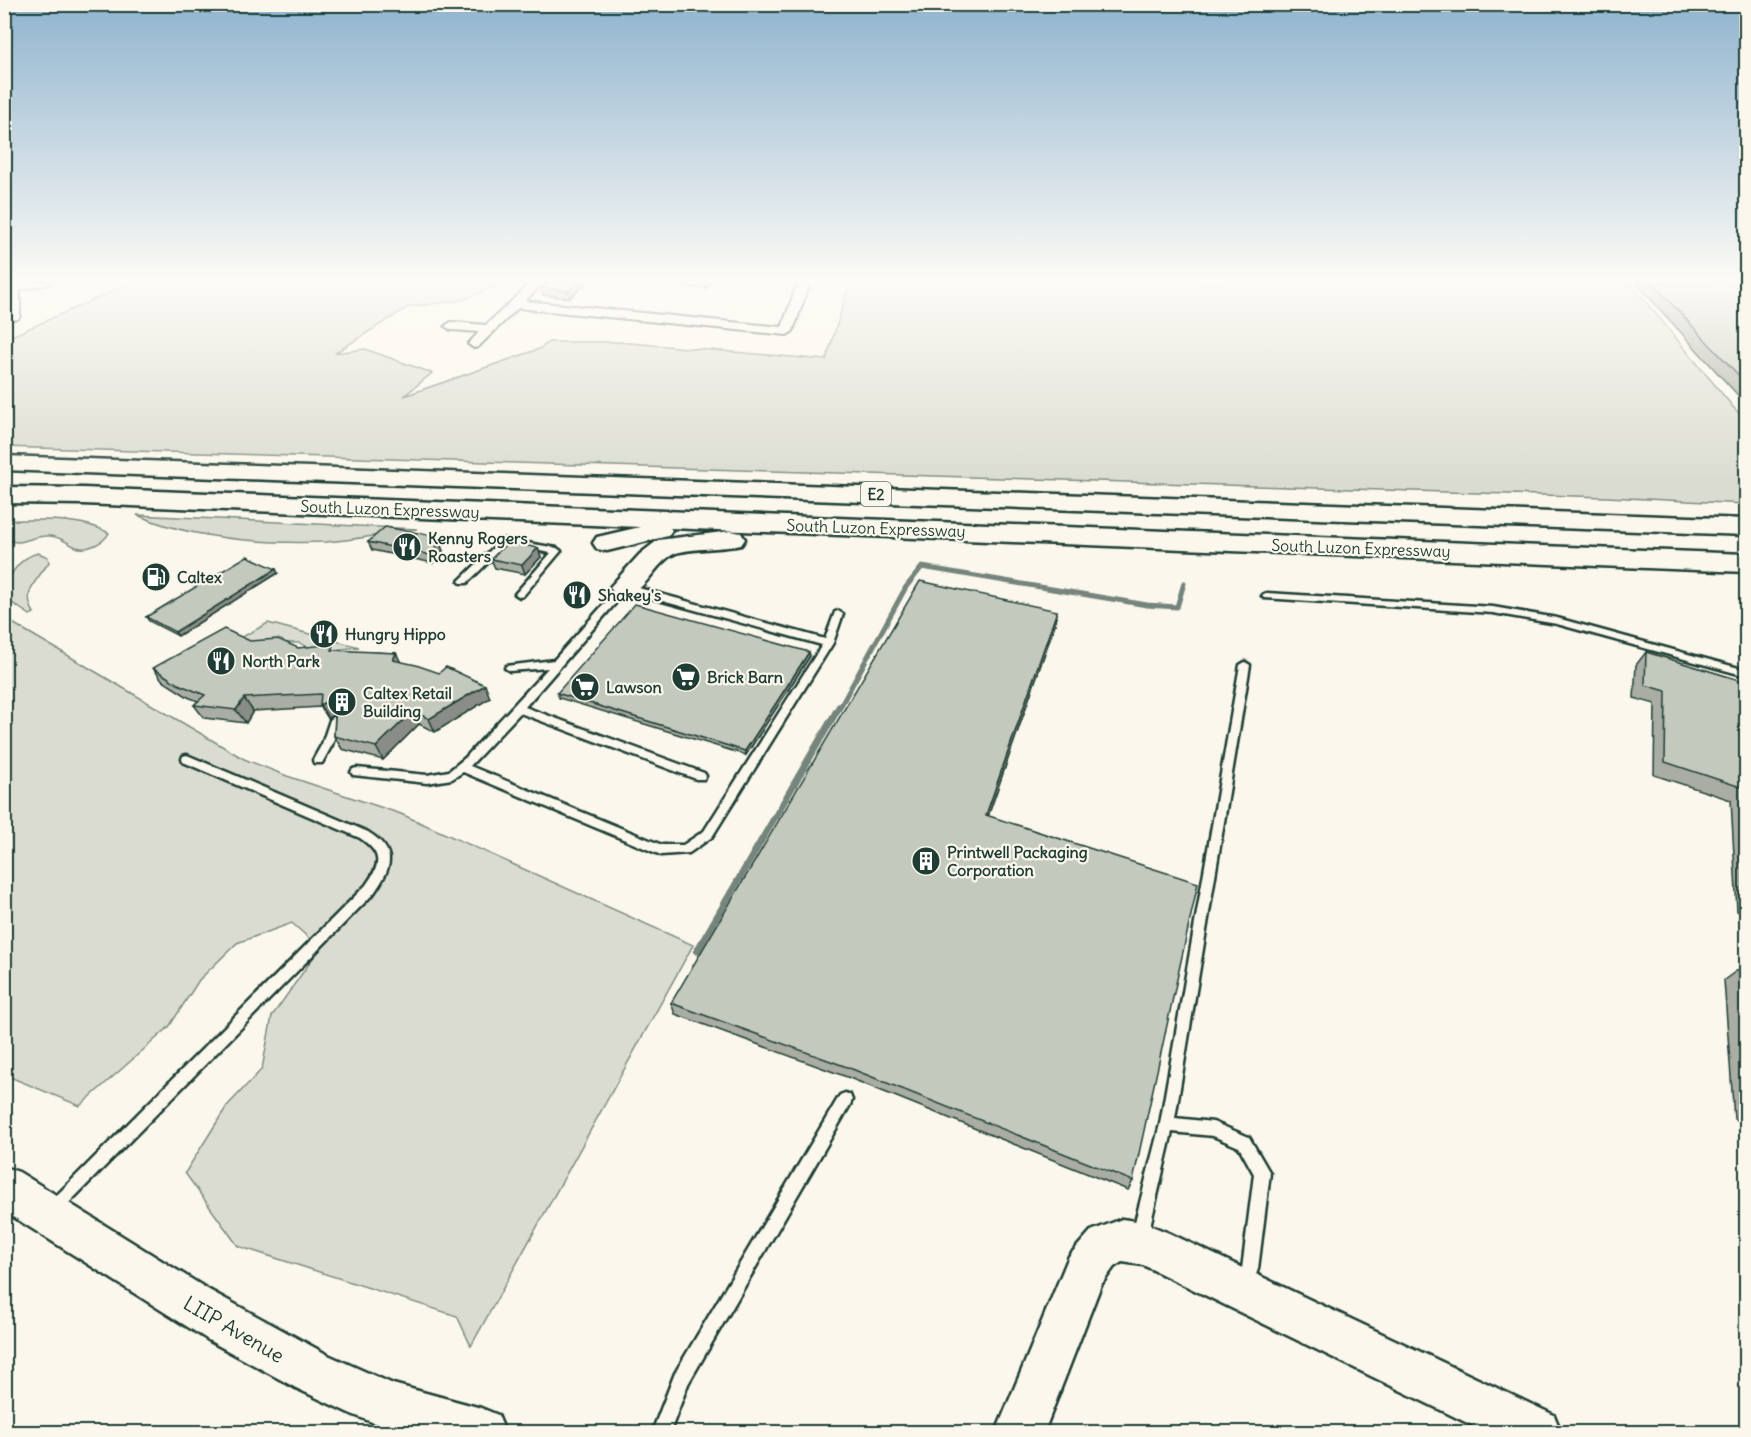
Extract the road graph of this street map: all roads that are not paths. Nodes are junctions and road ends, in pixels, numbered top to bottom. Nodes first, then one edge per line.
1 (4, 464) edge
2 (4, 495) edge
3 (83, 496) junction
4 (696, 521) junction
5 (123, 523) dead end
6 (837, 526) junction
7 (1746, 526) edge
8 (608, 543) dead end
9 (1746, 563) edge
10 (464, 581) dead end
11 (624, 587) junction
12 (520, 594) dead end
13 (1267, 596) dead end
14 (838, 614) dead end
15 (828, 644) junction
16 (558, 663) junction
17 (1245, 665) dead end
18 (510, 668) dead end
19 (1746, 673) edge
20 (518, 708) junction
21 (335, 720) edge
22 (187, 759) dead end
23 (318, 760) dead end
24 (461, 767) junction
25 (357, 772) dead end
26 (700, 776) dead end
27 (845, 1100) dead end
28 (1167, 1124) junction
29 (4, 1187) edge
30 (48, 1215) junction
31 (1143, 1243) junction
32 (1242, 1292) junction
33 (482, 1432) edge
34 (661, 1432) edge
35 (1020, 1432) edge
36 (1537, 1432) edge

1 - 7 highway, South Luzon Expressway / E2
2 - 3 highway, South Luzon Expressway / E2
3 - 4 highway, South Luzon Expressway / E2
3 - 5 highway
4 - 6 highway, South Luzon Expressway / E2
4 - 8 highway
6 - 9 highway, South Luzon Expressway / E2
6 - 11 highway
10 - 12 lane
11 - 15 lane
11 - 16 lane
13 - 19 lane
14 - 15 lane
15 - 24 lane
16 - 18 lane
16 - 20 lane
17 - 28 lane
20 - 24 lane
20 - 26 lane
21 - 23 lane
22 - 30 lane
24 - 25 lane
27 - 34 lane
28 - 31 lane
28 - 32 lane
29 - 30 street, LIIP Avenue
30 - 33 street, LIIP Avenue
31 - 32 street
31 - 35 street
32 - 36 street

